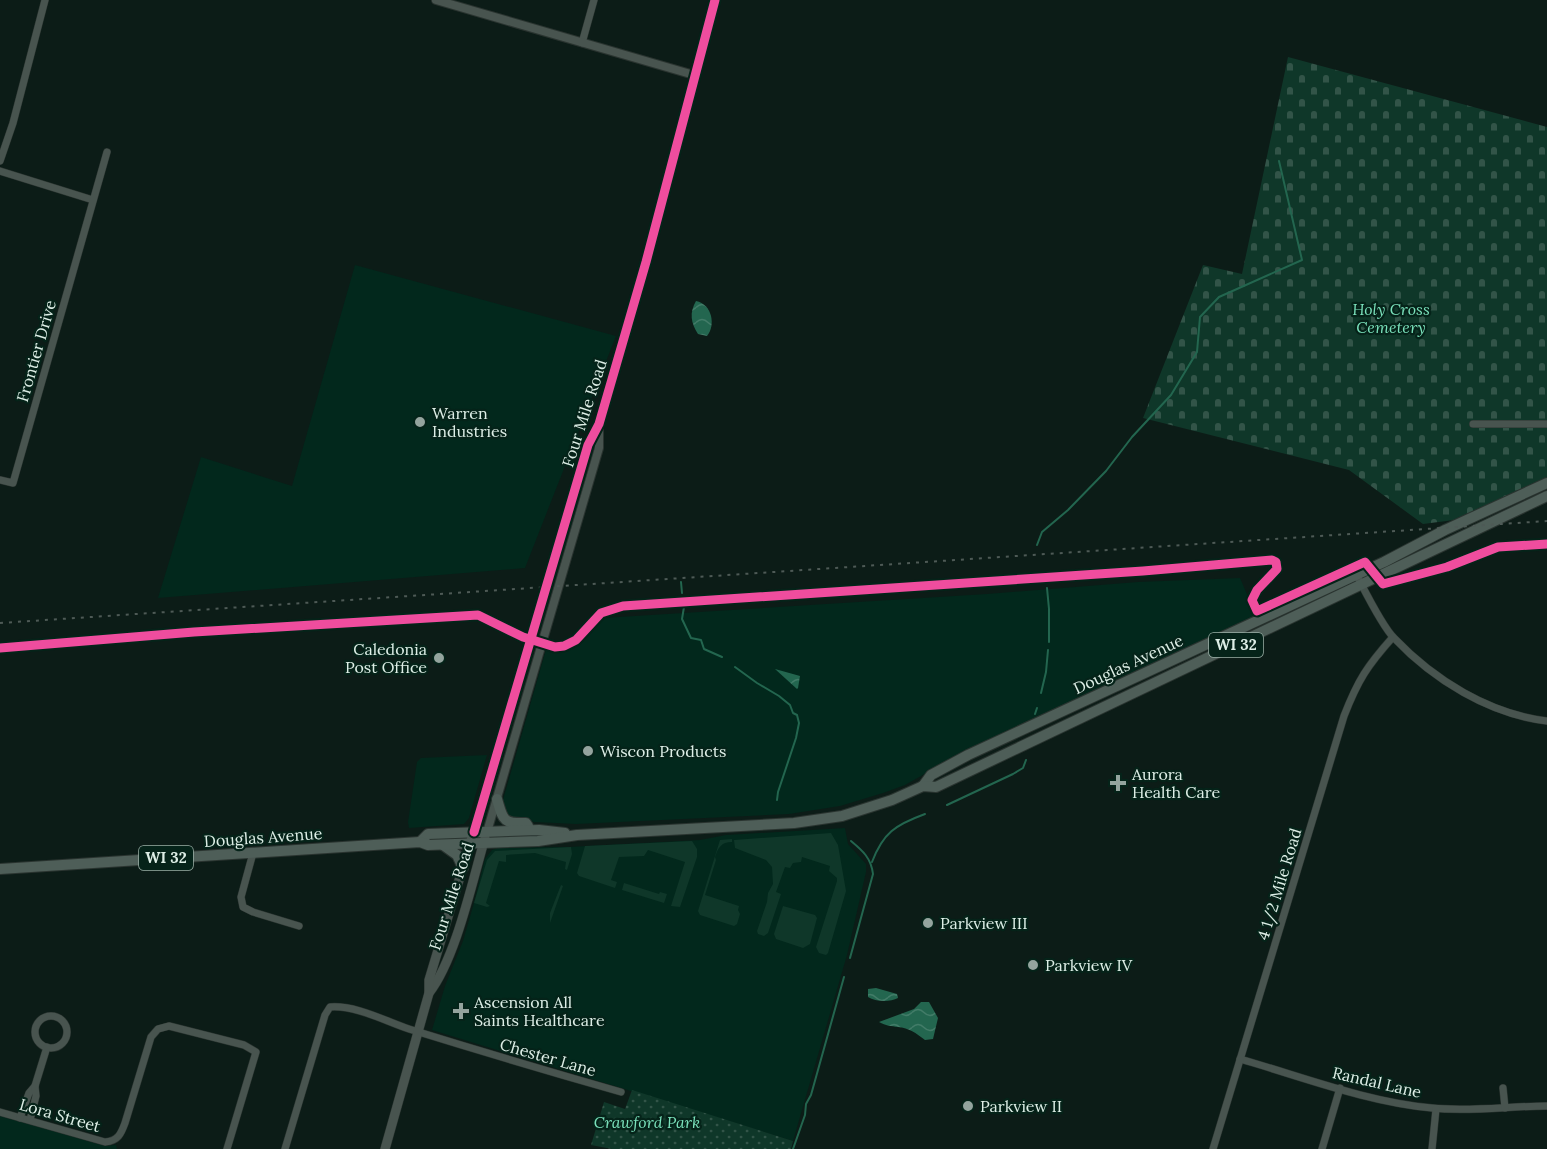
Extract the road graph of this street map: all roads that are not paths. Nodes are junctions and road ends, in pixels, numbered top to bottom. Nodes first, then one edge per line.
1 (45, 0) edge
2 (436, 0) edge
3 (594, 0) edge
4 (715, 0) edge
5 (582, 44) junction
6 (694, 75) junction
7 (107, 152) dead end
8 (0, 161) edge
9 (0, 171) edge
10 (93, 200) junction
11 (599, 424) junction
12 (1473, 424) dead end
13 (1547, 424) edge
14 (0, 480) edge
15 (1547, 483) edge
16 (1547, 496) edge
17 (1356, 574) junction
18 (1362, 586) junction
19 (1393, 637) junction
20 (1547, 721) edge
21 (923, 786) junction
22 (497, 799) junction
23 (533, 830) junction
24 (474, 832) junction
25 (577, 835) junction
26 (486, 838) junction
27 (420, 842) junction
28 (470, 844) junction
29 (444, 845) junction
30 (253, 853) junction
31 (463, 868) junction
32 (0, 869) edge
33 (300, 926) dead end
34 (429, 993) junction
35 (419, 1032) junction
36 (47, 1047) junction
37 (1240, 1059) junction
38 (35, 1086) junction
39 (1340, 1088) junction
40 (1503, 1088) dead end
41 (621, 1092) dead end
42 (1547, 1106) edge
43 (1436, 1108) junction
44 (1505, 1108) junction
45 (0, 1112) edge
46 (20, 1118) junction
47 (30, 1120) junction
48 (227, 1149) edge
49 (285, 1149) edge
50 (385, 1149) edge
51 (1213, 1149) edge
52 (1322, 1149) edge
53 (1432, 1149) edge

1 - 8 street
2 - 5 street
3 - 5 street
4 - 6 street, Four Mile Road
5 - 6 street
6 - 11 street, Four Mile Road
7 - 10 street
9 - 10 street
10 - 14 street, Frontier Drive
11 - 22 street, Four Mile Road
11 - 24 street, Four Mile Road
12 - 13 street
15 - 17 main road, Douglas Avenue / WI 32
16 - 18 main road, Douglas Avenue / WI 32
17 - 18 street
17 - 21 main road, Douglas Avenue / WI 32
18 - 19 street
18 - 21 main road, Douglas Avenue / WI 32
19 - 20 street
19 - 37 street, 4 1/2 Mile Road
21 - 25 main road, Douglas Avenue / WI 32
22 - 23 main road
22 - 26 street, Four Mile Road
23 - 25 main road, Douglas Avenue / WI 32
23 - 26 main road, Douglas Avenue / WI 32
24 - 26 main road, Douglas Avenue / WI 32
24 - 27 main road, Douglas Avenue / WI 32
24 - 28 main road, Four Mile Road
25 - 26 main road, Douglas Avenue / WI 32
26 - 28 main road, Douglas Avenue / WI 32
26 - 34 main road, Four Mile Road
27 - 29 main road, Douglas Avenue / WI 32
27 - 30 main road, Douglas Avenue / WI 32
28 - 29 main road, Douglas Avenue / WI 32
28 - 31 main road, Four Mile Road
29 - 31 main road
30 - 32 main road, Douglas Avenue / WI 32
30 - 33 street
31 - 34 main road, Four Mile Road
34 - 35 main road, Four Mile Road
35 - 41 street, Chester Lane
35 - 49 street, Chester Lane
35 - 50 main road, Four Mile Road
36 - 36 street
36 - 38 street
37 - 39 street, Randal Lane
37 - 51 street, 4 1/2 Mile Road
38 - 46 street
38 - 47 street
39 - 43 street, Randal Lane
39 - 52 street
40 - 44 street
42 - 44 street, Randal Lane
43 - 44 street, Randal Lane
43 - 53 street
45 - 46 street, Lora Street
46 - 47 street, Lora Street
47 - 48 street, Lora Street

